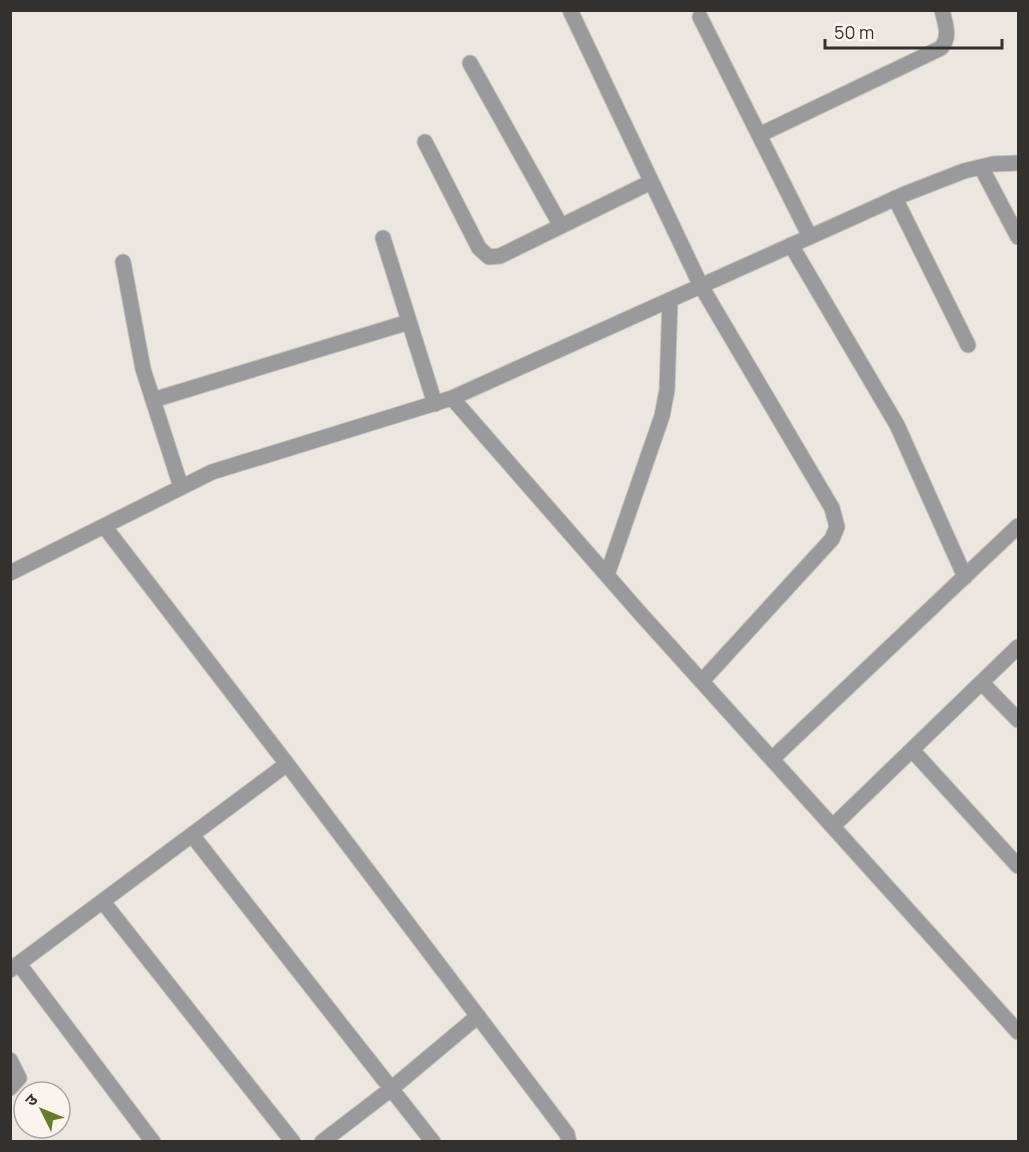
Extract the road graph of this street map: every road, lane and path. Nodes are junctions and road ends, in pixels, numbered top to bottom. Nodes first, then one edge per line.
1 (570, 10) edge
2 (942, 10) edge
3 (700, 17) dead end
4 (470, 63) dead end
5 (759, 135) junction
6 (424, 142) dead end
7 (1018, 163) edge
8 (981, 167) junction
9 (651, 182) junction
10 (896, 198) junction
11 (561, 226) junction
12 (810, 237) junction
13 (1018, 237) edge
14 (383, 238) dead end
15 (791, 245) junction
16 (123, 262) dead end
17 (701, 286) junction
18 (670, 300) junction
19 (409, 322) junction
20 (968, 345) dead end
21 (452, 398) junction
22 (153, 400) junction
23 (435, 404) junction
24 (181, 487) junction
25 (104, 526) junction
26 (1018, 526) edge
27 (10, 573) edge
28 (607, 575) junction
29 (965, 577) junction
30 (1018, 647) edge
31 (702, 681) junction
32 (982, 683) junction
33 (1018, 720) edge
34 (912, 750) junction
35 (772, 759) junction
36 (287, 764) junction
37 (833, 826) junction
38 (192, 835) junction
39 (1018, 866) edge
40 (103, 902) junction
41 (15, 967) edge
42 (478, 1016) junction
43 (1018, 1032) edge
44 (10, 1060) edge
45 (10, 1088) edge
46 (391, 1089) junction
47 (153, 1142) edge
48 (293, 1142) edge
49 (322, 1142) edge
50 (433, 1142) edge
51 (569, 1142) edge

1 - 9 street
2 - 5 street
3 - 5 street
4 - 11 street
5 - 12 street
6 - 11 street
7 - 8 street
8 - 10 street
8 - 13 street
9 - 11 street
9 - 17 street
10 - 12 street
10 - 20 street
12 - 15 street
14 - 19 street
15 - 17 street
15 - 29 street
16 - 22 street
17 - 18 street
17 - 31 street
18 - 21 street
18 - 28 street
19 - 22 street
19 - 23 street
21 - 23 street
21 - 28 street
22 - 24 street
23 - 24 street
24 - 25 street
25 - 27 street
25 - 36 street
26 - 29 street
28 - 31 street
29 - 35 street
30 - 32 street
31 - 35 street
32 - 33 street
32 - 34 street
34 - 37 street
34 - 39 street
35 - 37 street
36 - 38 street
36 - 42 street
37 - 43 street
38 - 40 street
38 - 46 street
40 - 41 street
40 - 48 street
41 - 47 street
42 - 46 street
42 - 51 street
44 - 45 street
46 - 49 street
46 - 50 street

